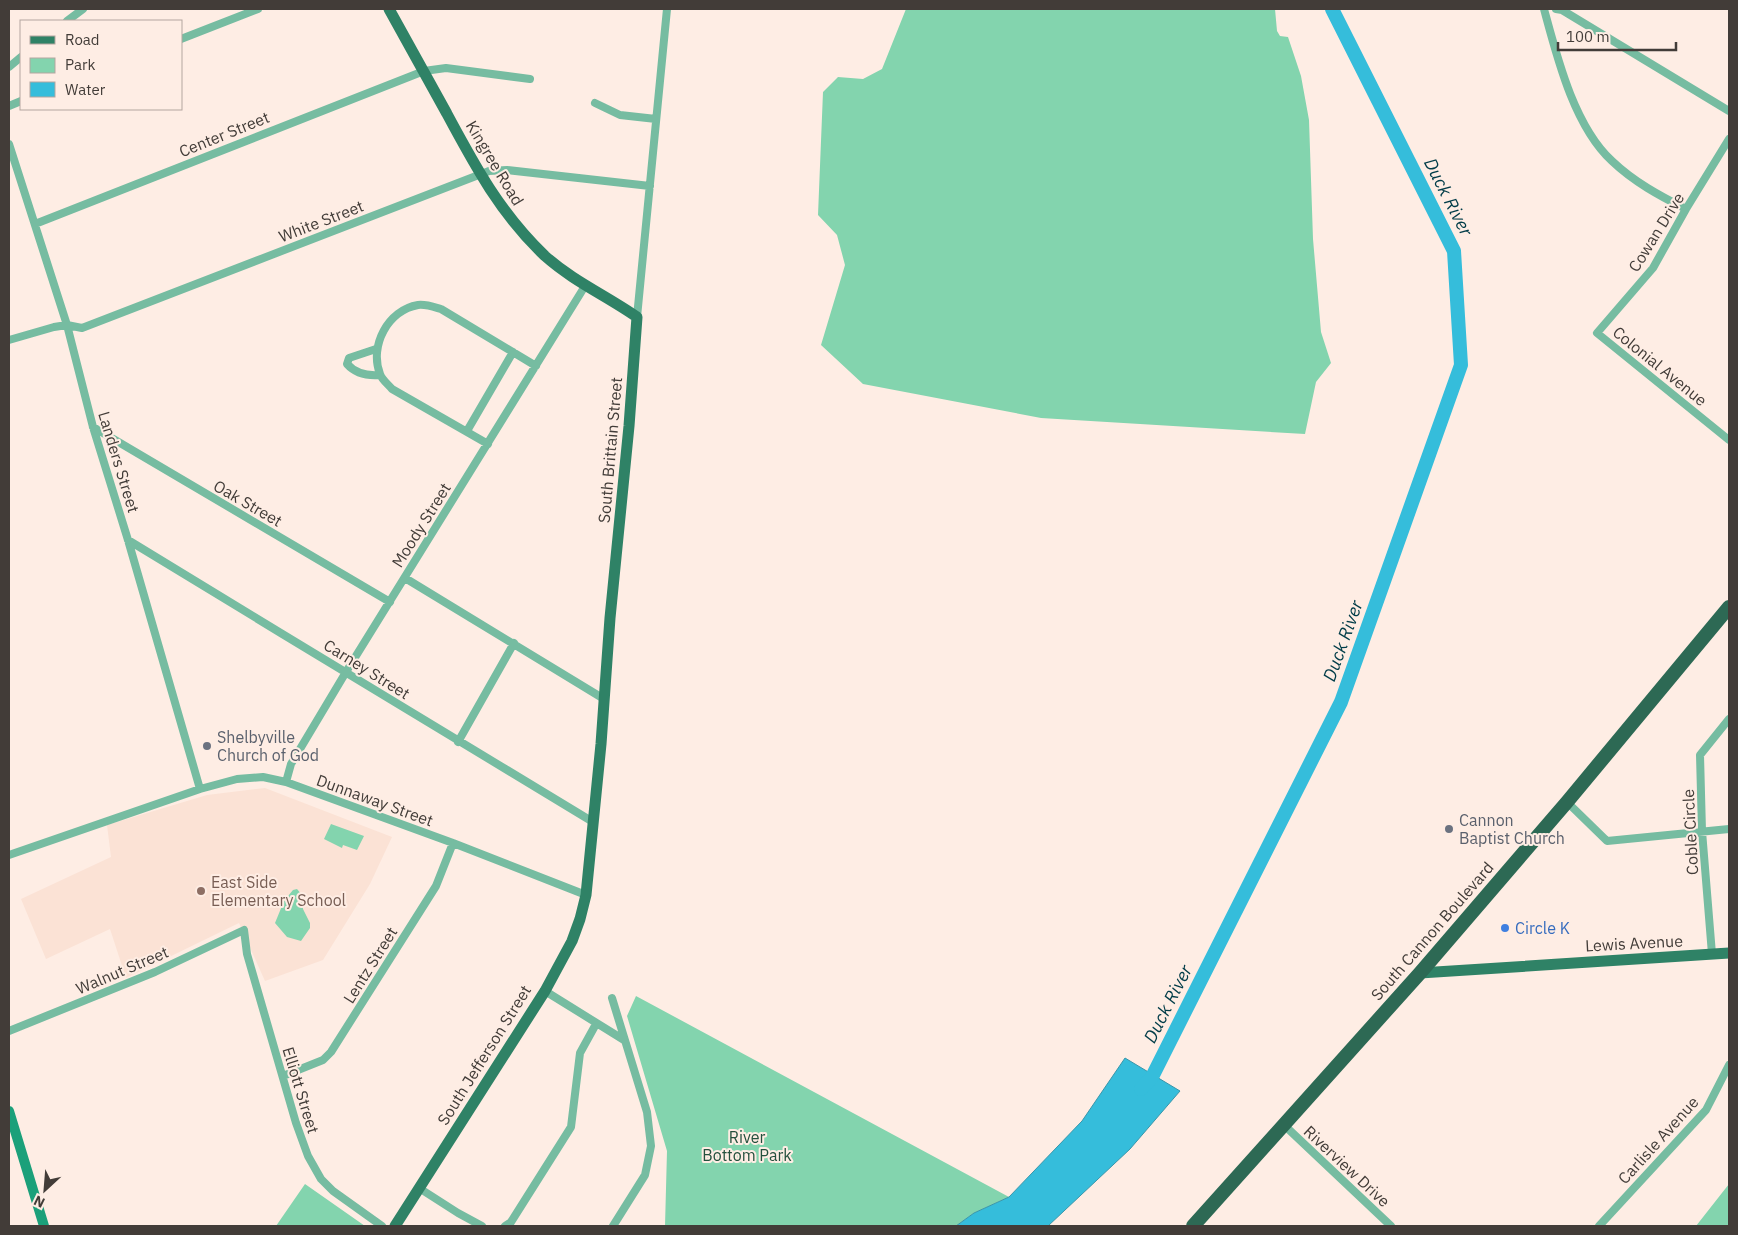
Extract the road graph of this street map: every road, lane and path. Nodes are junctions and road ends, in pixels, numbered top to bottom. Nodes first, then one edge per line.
1 (83, 9) edge
2 (258, 9) edge
3 (389, 9) edge
4 (667, 9) edge
5 (1544, 9) edge
6 (1556, 9) edge
7 (68, 20) edge
8 (182, 39) edge
9 (20, 58) edge
10 (9, 67) edge
11 (424, 71) junction
12 (530, 80) dead end
13 (594, 103) dead end
14 (1729, 111) edge
15 (656, 119) junction
16 (1729, 138) edge
17 (9, 144) edge
18 (480, 174) junction
19 (650, 186) junction
20 (1686, 210) junction
21 (35, 224) junction
22 (585, 286) junction
23 (637, 317) junction
24 (67, 325) junction
25 (1597, 333) joint
26 (9, 340) edge
27 (376, 349) junction
28 (513, 352) junction
29 (536, 366) junction
30 (380, 375) junction
31 (93, 427) junction
32 (467, 431) junction
33 (1729, 440) edge
34 (488, 444) junction
35 (128, 540) junction
36 (405, 578) junction
37 (390, 602) junction
38 (1729, 607) edge
39 (514, 643) junction
40 (346, 672) junction
41 (604, 699) junction
42 (1729, 719) edge
43 (458, 742) junction
44 (286, 782) junction
45 (200, 789) junction
46 (1567, 802) junction
47 (593, 822) junction
48 (1729, 829) edge
49 (1702, 831) junction
50 (453, 843) junction
51 (9, 855) edge
52 (586, 895) junction
53 (244, 930) joint
54 (1729, 953) edge
55 (1712, 954) junction
56 (1420, 973) junction
57 (545, 991) junction
58 (612, 998) dead end
59 (596, 1024) junction
60 (9, 1031) edge
61 (624, 1040) junction
62 (1729, 1065) edge
63 (283, 1076) junction
64 (9, 1111) edge
65 (1284, 1126) junction
66 (419, 1188) junction
67 (44, 1226) edge
68 (382, 1226) edge
69 (395, 1226) edge
70 (482, 1226) edge
71 (505, 1226) edge
72 (613, 1226) edge
73 (1193, 1226) edge
74 (1391, 1226) edge
75 (1599, 1226) edge

1 - 7 street
2 - 8 street
3 - 11 main road, Kingree Road
4 - 15 street, South Brittain Street
5 - 20 street
6 - 14 street
9 - 10 street
11 - 12 street, Center Street
11 - 18 main road, Kingree Road
11 - 21 street, Center Street
13 - 15 street
15 - 19 street, South Brittain Street
16 - 20 street, Cowan Drive
17 - 21 street, Landers Street
18 - 19 street, White Street
18 - 22 main road, Kingree Road
18 - 24 street, White Street
19 - 23 street, South Brittain Street
20 - 25 street, Cowan Drive
21 - 24 street, Landers Street
22 - 23 main road, Kingree Road
22 - 29 street, Moody Street
23 - 41 main road, South Brittain Street
24 - 26 street, White Street
24 - 31 street, Landers Street
25 - 33 street, Colonial Avenue
27 - 28 street
27 - 30 street
27 - 30 street
28 - 29 street
28 - 32 street
29 - 34 street, Moody Street
30 - 32 street
31 - 35 street, Landers Street
31 - 37 street, Oak Street
32 - 34 street
34 - 36 street, Moody Street
35 - 40 street, Carney Street
35 - 45 street, Landers Street
36 - 37 street, Moody Street
36 - 39 street
37 - 40 street, Moody Street
38 - 46 highway, South Cannon Boulevard
39 - 41 street
39 - 43 street
40 - 43 street, Carney Street
40 - 44 street, Moody Street
41 - 47 main road, South Brittain Street
42 - 49 street, Coble Circle
43 - 47 street, Carney Street
44 - 45 street, Dunnaway Street
44 - 50 street, Dunnaway Street
45 - 51 street, Dunnaway Street
46 - 49 street
46 - 56 highway, South Cannon Boulevard
47 - 52 main road, South Brittain Street
48 - 49 street
49 - 55 street, Coble Circle
50 - 52 street, Dunnaway Street
50 - 63 street, Lentz Street
52 - 57 main road, South Jefferson Street
53 - 60 street, Walnut Street
53 - 63 street, Elliott Street
54 - 55 main road, Lewis Avenue
55 - 56 main road, Lewis Avenue
56 - 65 highway, South Cannon Boulevard
57 - 59 street
57 - 66 main road, South Jefferson Street
58 - 61 street
59 - 61 street
59 - 71 street
61 - 72 street
62 - 75 street, Carlisle Avenue
63 - 68 street, Elliott Street
64 - 67 main road
65 - 73 highway, South Cannon Boulevard
65 - 74 street, Riverview Drive
66 - 69 main road, South Jefferson Street
66 - 70 street

